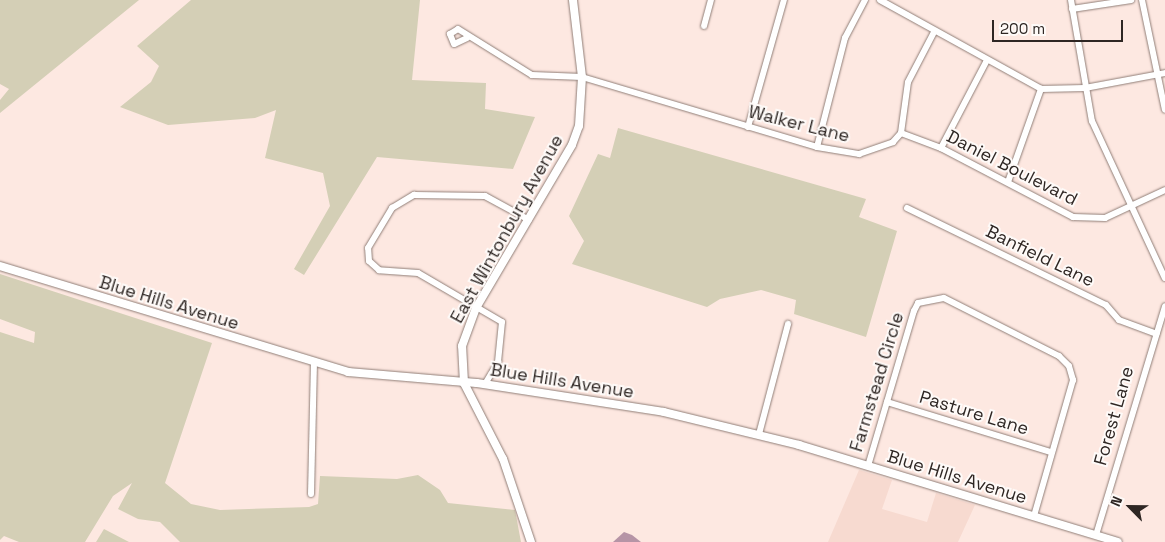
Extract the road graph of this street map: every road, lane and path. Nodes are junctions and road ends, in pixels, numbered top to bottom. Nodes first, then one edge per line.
1 (573, 0) edge
2 (711, 0) edge
3 (784, 0) edge
4 (865, 0) edge
5 (880, 0) edge
6 (1071, 0) edge
7 (1131, 0) edge
8 (1142, 0) edge
9 (1072, 9) junction
10 (704, 26) dead end
11 (934, 32) junction
12 (467, 38) dead end
13 (986, 62) junction
14 (1157, 73) junction
15 (1165, 73) edge
16 (582, 77) junction
17 (1085, 88) junction
18 (1041, 89) junction
19 (1165, 110) edge
20 (748, 127) junction
21 (901, 133) junction
22 (817, 147) junction
23 (941, 148) junction
24 (1008, 182) junction
25 (1165, 190) edge
26 (1133, 206) junction
27 (907, 208) dead end
28 (529, 220) junction
29 (0, 266) edge
30 (1163, 266) edge
31 (1165, 278) edge
32 (1165, 306) edge
33 (476, 308) junction
34 (788, 324) dead end
35 (1157, 334) junction
36 (314, 363) junction
37 (464, 383) junction
38 (485, 384) junction
39 (887, 402) junction
40 (759, 434) junction
41 (1051, 452) junction
42 (868, 466) junction
43 (311, 494) dead end
44 (1034, 516) junction
45 (1096, 535) junction
46 (531, 542) edge
47 (1118, 542) edge

1 - 16 main road, East Wintonbury Avenue
2 - 10 street
3 - 20 street
4 - 22 street
5 - 11 street
6 - 9 street
7 - 9 street
8 - 14 street
9 - 17 street
11 - 13 street
11 - 21 street
12 - 16 street, Walker Lane
13 - 18 street
13 - 23 street
14 - 15 street
14 - 17 street
14 - 19 street
16 - 20 street, Walker Lane
16 - 28 main road, East Wintonbury Avenue
17 - 18 street
17 - 26 street
18 - 24 street
20 - 22 street, Walker Lane
21 - 22 street, Walker Lane
21 - 23 street, Daniel Boulevard
23 - 24 street, Daniel Boulevard
24 - 26 street, Daniel Boulevard
25 - 26 street, Daniel Boulevard
26 - 30 street
27 - 35 street, Banfield Lane
28 - 33 main road, East Wintonbury Avenue
28 - 33 street
29 - 36 main road, Blue Hills Avenue
30 - 31 street
32 - 35 street, Forest Lane
33 - 37 main road, East Wintonbury Avenue
33 - 38 street
34 - 40 street
35 - 45 street, Forest Lane
36 - 37 main road, Blue Hills Avenue
36 - 43 street
37 - 38 main road, Blue Hills Avenue
37 - 46 main road
38 - 40 main road, Blue Hills Avenue
39 - 41 street, Pasture Lane
39 - 41 street, Farmstead Circle
39 - 42 street, Farmstead Circle
40 - 42 main road, Blue Hills Avenue
41 - 44 street, Farmstead Circle
42 - 44 main road, Blue Hills Avenue
44 - 45 main road, Blue Hills Avenue
45 - 47 main road, Blue Hills Avenue

